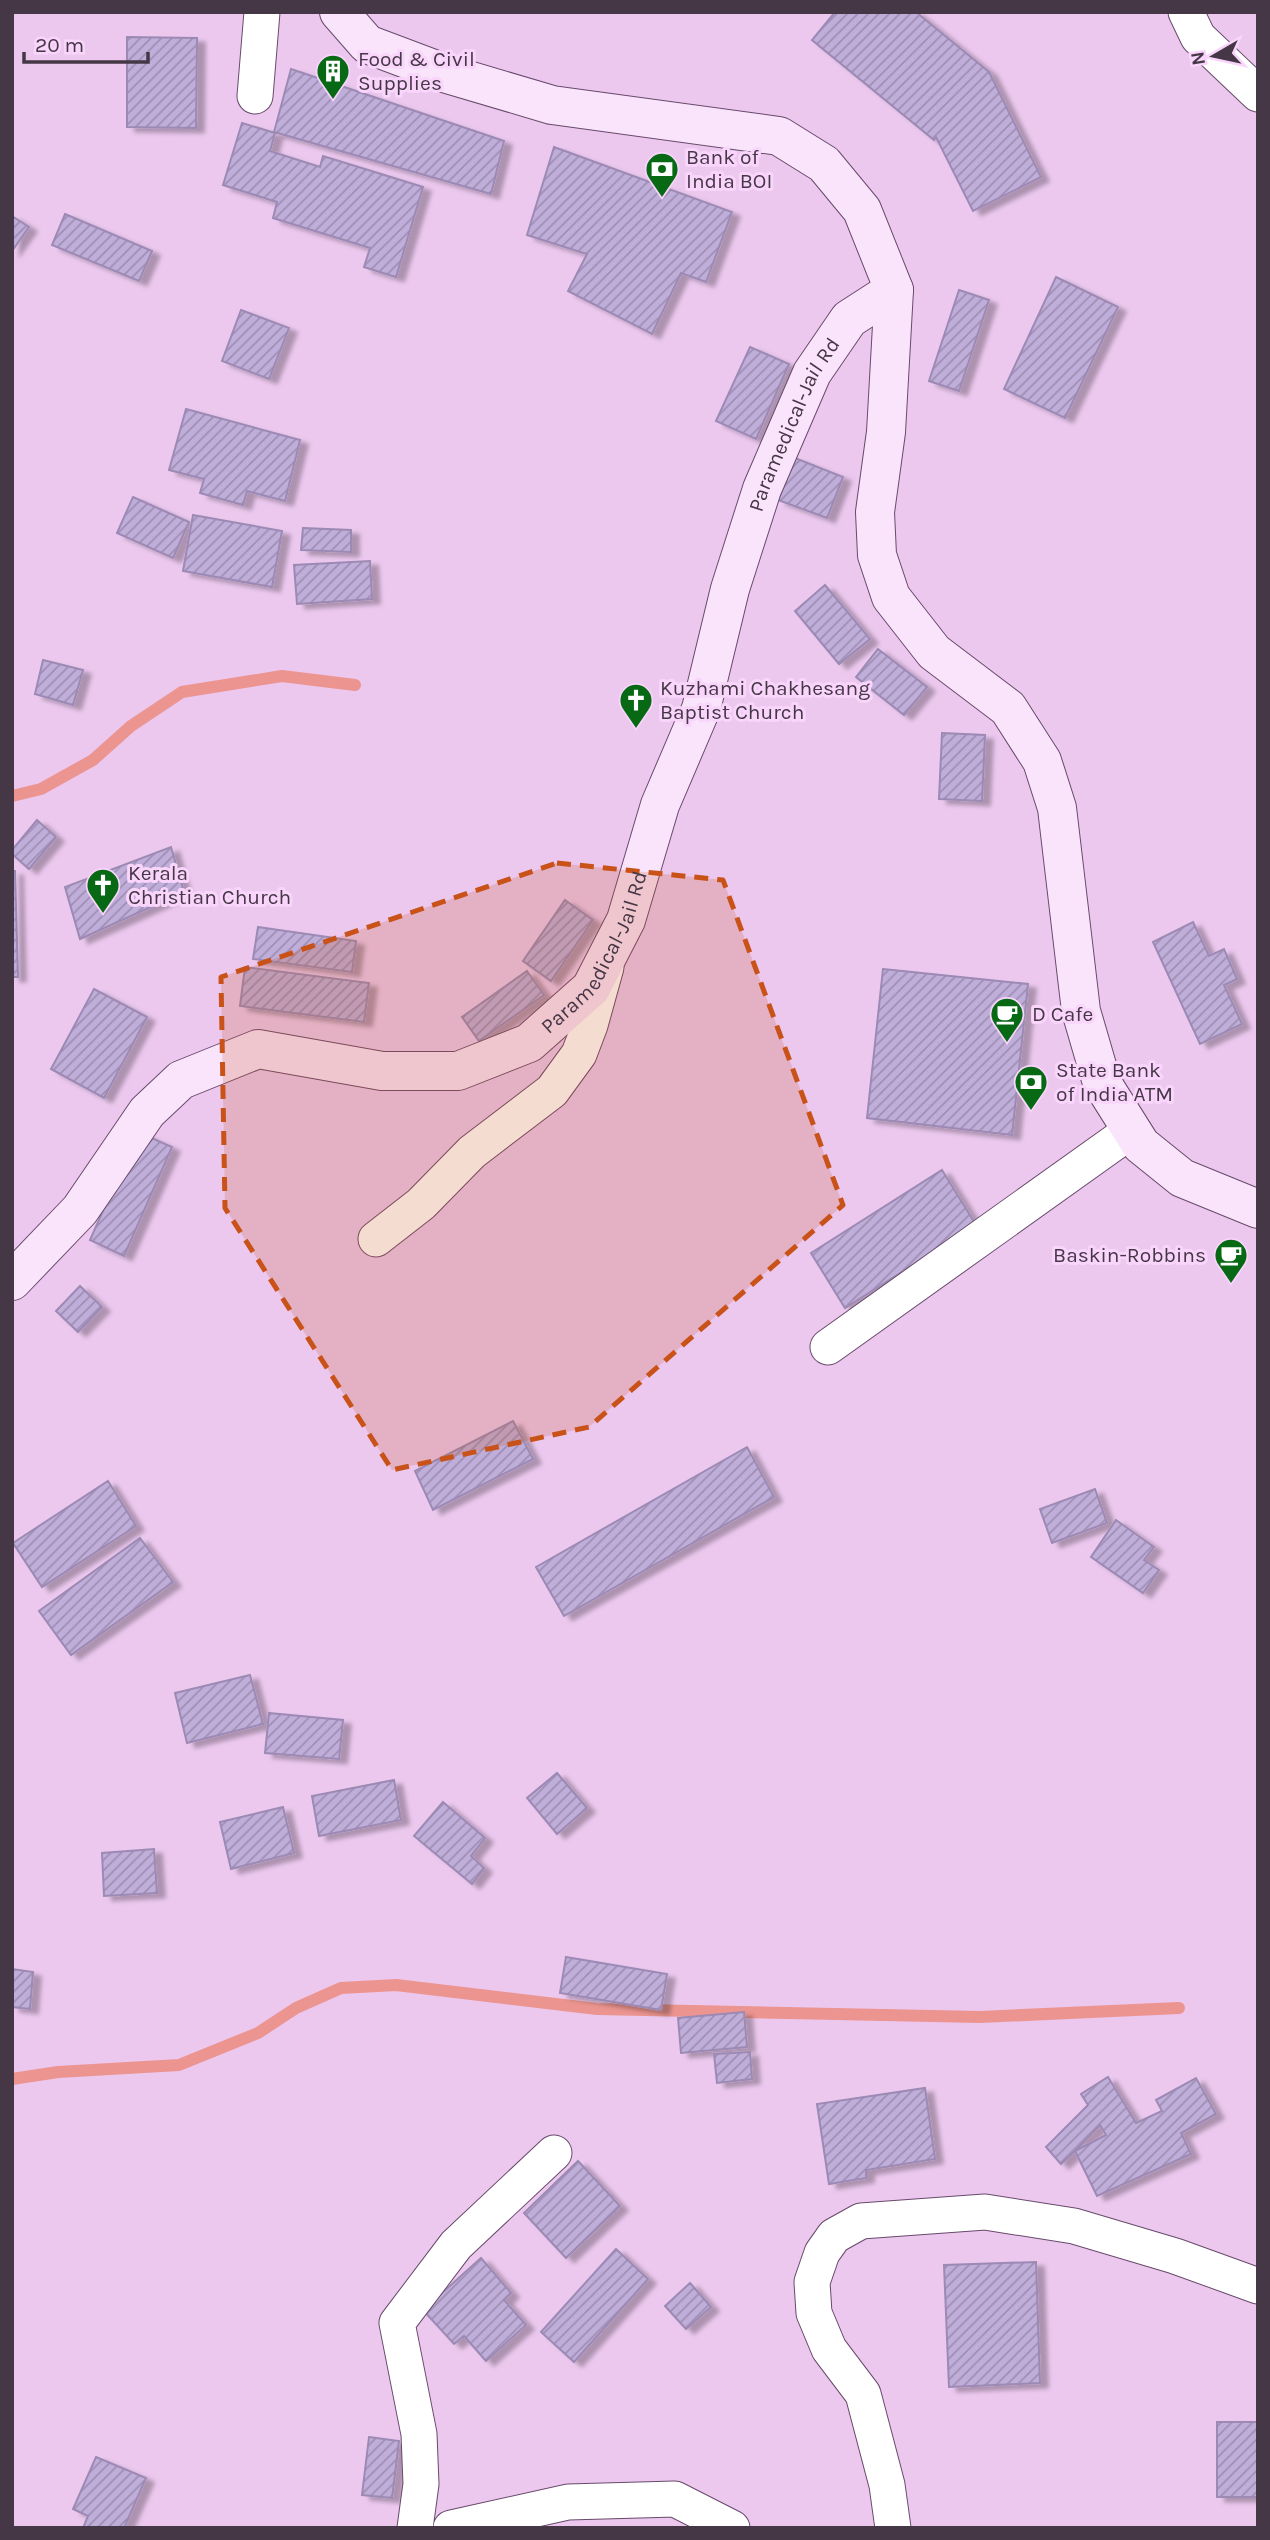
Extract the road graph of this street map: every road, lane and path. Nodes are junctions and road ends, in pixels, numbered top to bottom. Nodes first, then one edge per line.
1 (262, 12) edge
2 (339, 12) edge
3 (1186, 12) edge
4 (1258, 94) edge
5 (255, 96) dead end
6 (894, 290) junction
7 (611, 949) junction
8 (1132, 1130) junction
9 (1258, 1209) edge
10 (376, 1238) dead end
11 (12, 1281) edge
12 (828, 1347) dead end
13 (554, 2153) dead end
14 (1258, 2286) edge
15 (415, 2528) edge
16 (451, 2528) edge
17 (732, 2528) edge
18 (893, 2528) edge

1 - 5 street
2 - 6 main road
3 - 4 street
6 - 7 main road, Paramedical-Jail Rd
6 - 8 main road
7 - 10 street
7 - 11 main road, Paramedical-Jail Rd
8 - 9 main road
8 - 12 street
13 - 15 street
14 - 18 street
16 - 17 street

